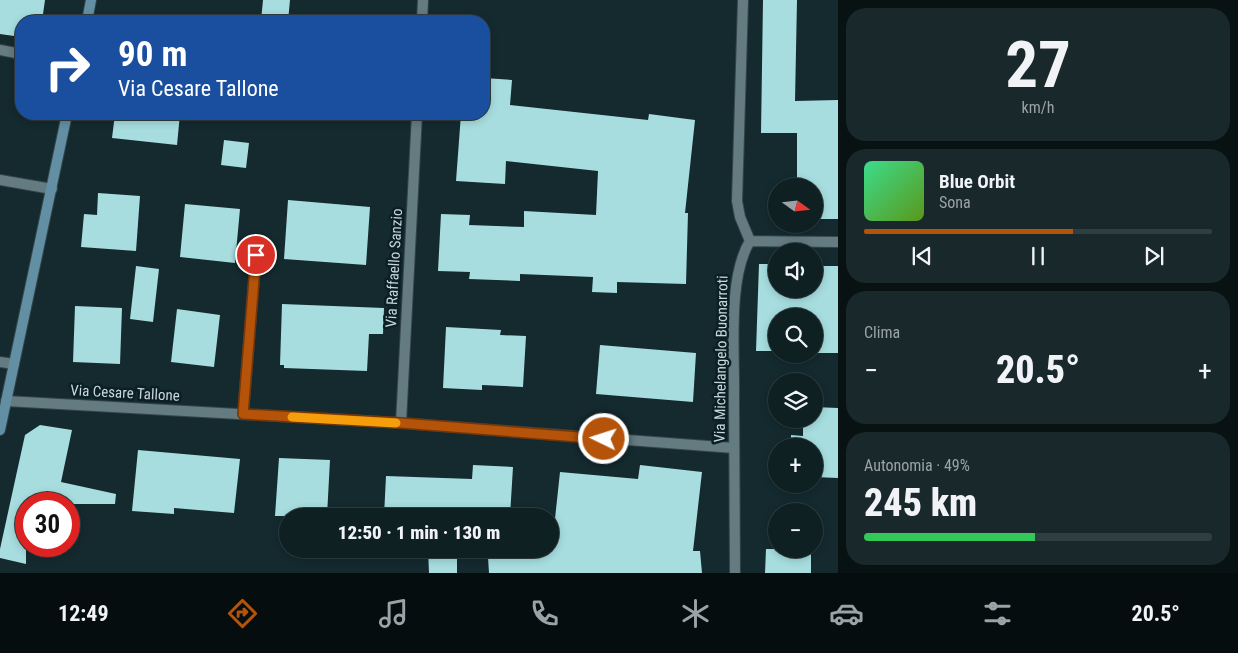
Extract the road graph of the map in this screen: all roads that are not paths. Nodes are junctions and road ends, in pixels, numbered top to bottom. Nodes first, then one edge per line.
1 (91, 0) edge
2 (423, 0) edge
3 (743, 0) edge
4 (88, 15) edge
5 (422, 15) edge
6 (0, 50) edge
7 (15, 53) edge
8 (66, 120) edge
9 (417, 120) edge
10 (0, 180) edge
11 (52, 189) junction
12 (750, 241) junction
13 (838, 242) edge
14 (256, 255) dead end
15 (0, 362) edge
16 (14, 364) junction
17 (6, 401) junction
18 (243, 414) junction
19 (401, 423) junction
20 (0, 430) edge
21 (734, 448) junction
22 (735, 573) edge

1 - 4 street
2 - 5 street
3 - 12 street
6 - 7 street
8 - 11 street
9 - 19 street, Via Raffaello Sanzio
10 - 11 street
11 - 16 street
12 - 13 street
12 - 21 street, Via Michelangelo Buonarroti
14 - 18 street
15 - 16 street
16 - 17 street
17 - 18 street, Via Cesare Tallone
17 - 20 street
18 - 19 street, Via Cesare Tallone
19 - 21 street, Via Cesare Tallone
21 - 22 street, Via Michelangelo Buonarroti

